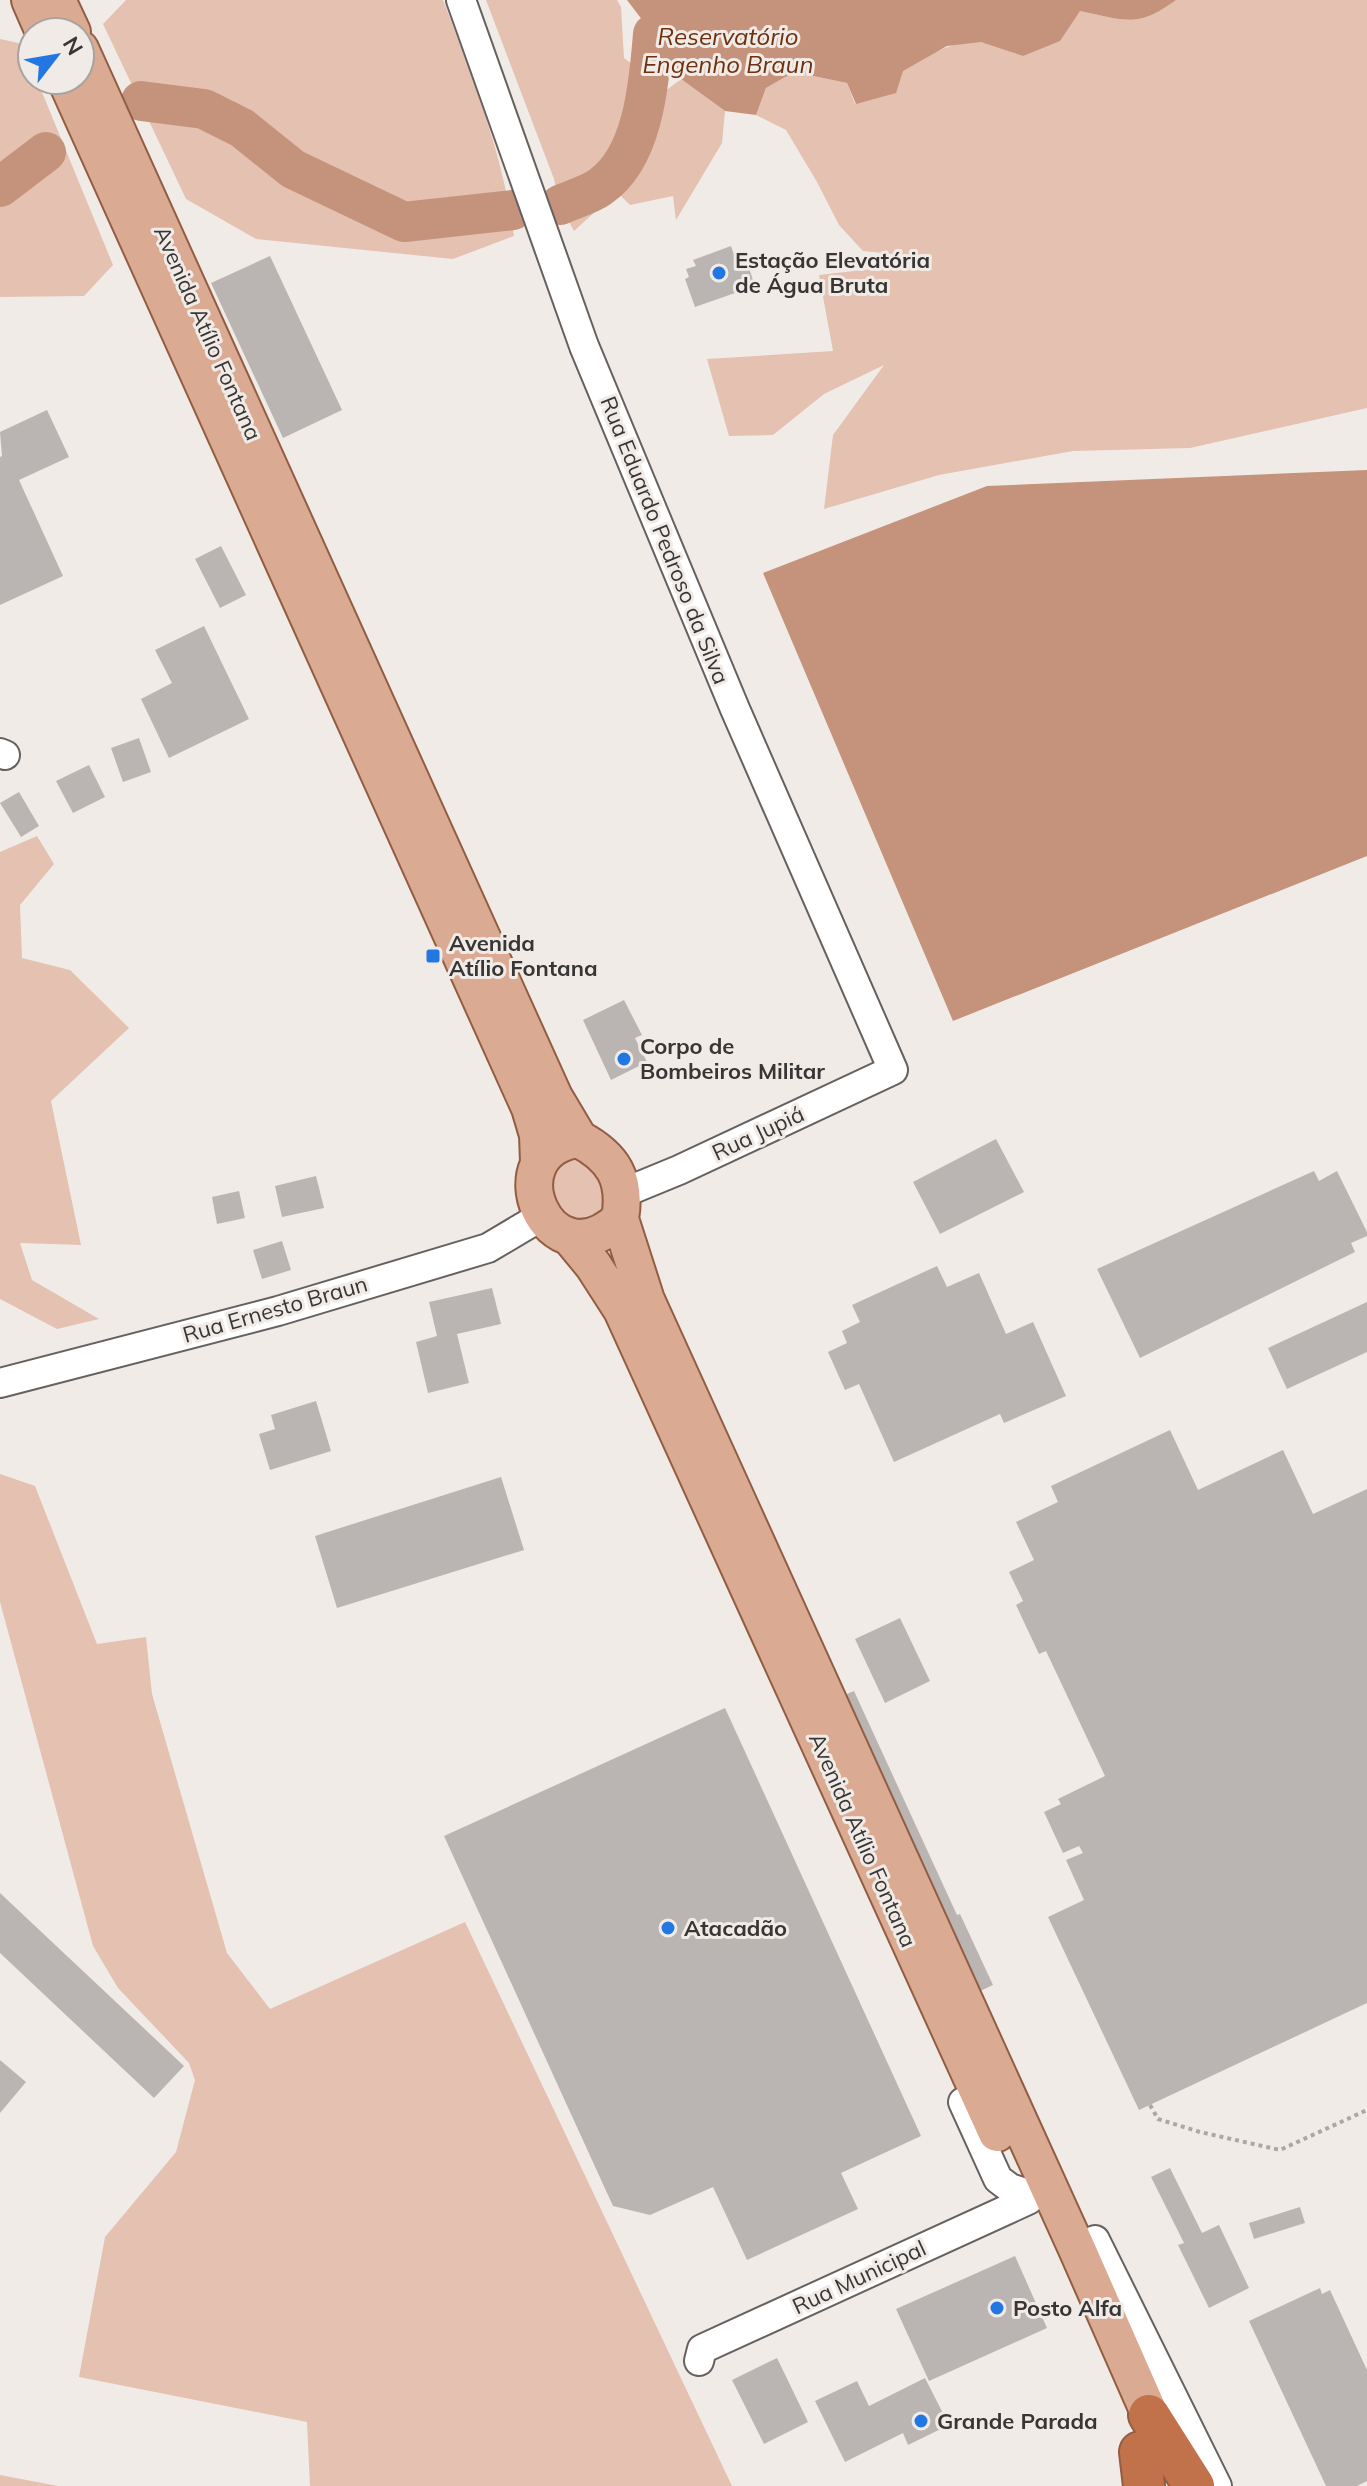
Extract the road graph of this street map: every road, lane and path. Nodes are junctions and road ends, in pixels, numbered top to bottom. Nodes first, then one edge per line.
1 (461, 0) edge
2 (96, 84) edge
3 (73, 96) edge
4 (893, 1070) joint
5 (579, 1139) junction
6 (539, 1162) junction
7 (621, 1206) junction
8 (556, 1227) junction
9 (0, 1383) edge
10 (1150, 2105) dead end
11 (1367, 2110) edge
12 (1026, 2196) junction
13 (1086, 2245) junction
14 (699, 2361) dead end
15 (1147, 2460) edge
16 (1209, 2485) edge

1 - 4 street, Rua Eduardo Pedroso da Silva
2 - 5 main road, Avenida Atílio Fontana
3 - 6 main road, Avenida Atílio Fontana
4 - 7 street, Rua Jupiá
5 - 6 main road
5 - 7 main road
6 - 8 main road
7 - 8 main road
7 - 13 main road, Avenida Atílio Fontana
8 - 9 street, Rua Ernesto Braun
8 - 12 main road, Avenida Atílio Fontana
10 - 11 path
12 - 14 street, Rua Municipal
12 - 15 main road, Avenida Atílio Fontana
13 - 15 main road, Avenida Atílio Fontana
13 - 16 street
15 - 16 highway

